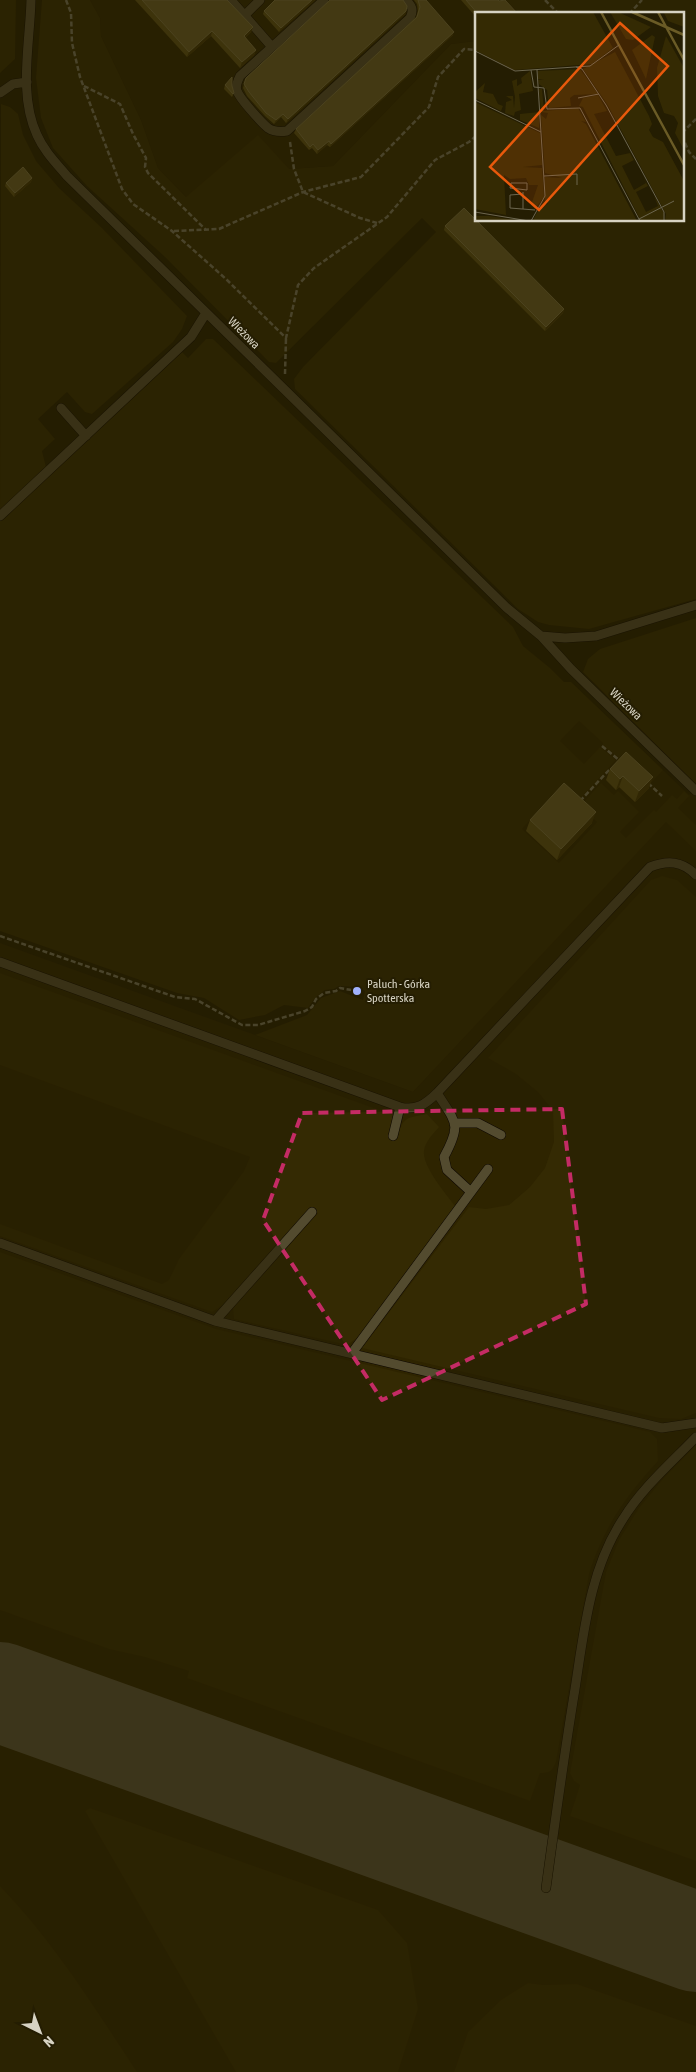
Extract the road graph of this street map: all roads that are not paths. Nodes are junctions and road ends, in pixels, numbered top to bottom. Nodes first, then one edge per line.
1 (31, 0) edge
2 (231, 0) edge
3 (260, 0) edge
4 (324, 0) edge
5 (406, 0) edge
6 (245, 15) junction
7 (272, 48) junction
8 (27, 82) junction
9 (0, 93) edge
10 (206, 313) junction
11 (61, 408) dead end
12 (86, 436) junction
13 (0, 516) edge
14 (696, 605) edge
15 (541, 636) junction
16 (695, 791) edge
17 (696, 875) edge
18 (0, 962) edge
19 (437, 1093) junction
20 (400, 1106) junction
21 (456, 1123) junction
22 (501, 1135) dead end
23 (393, 1136) dead end
24 (488, 1169) dead end
25 (471, 1192) junction
26 (312, 1212) dead end
27 (0, 1243) edge
28 (215, 1321) junction
29 (352, 1353) junction
30 (696, 1423) edge
31 (696, 1437) edge
32 (546, 1888) dead end

1 - 8 lane, Wieżowa
2 - 6 lane
3 - 6 lane
4 - 7 lane
5 - 7 lane
6 - 7 lane
8 - 9 lane
8 - 10 lane, Wieżowa
10 - 12 lane
10 - 15 lane, Wieżowa
11 - 12 lane
12 - 13 lane
14 - 15 lane
15 - 16 lane, Wieżowa
17 - 19 lane
18 - 20 lane
19 - 20 lane
19 - 21 lane
20 - 23 lane
21 - 22 lane
21 - 25 lane
24 - 25 lane
25 - 29 lane
26 - 28 lane
27 - 28 lane
28 - 29 lane
29 - 30 lane
31 - 32 lane

